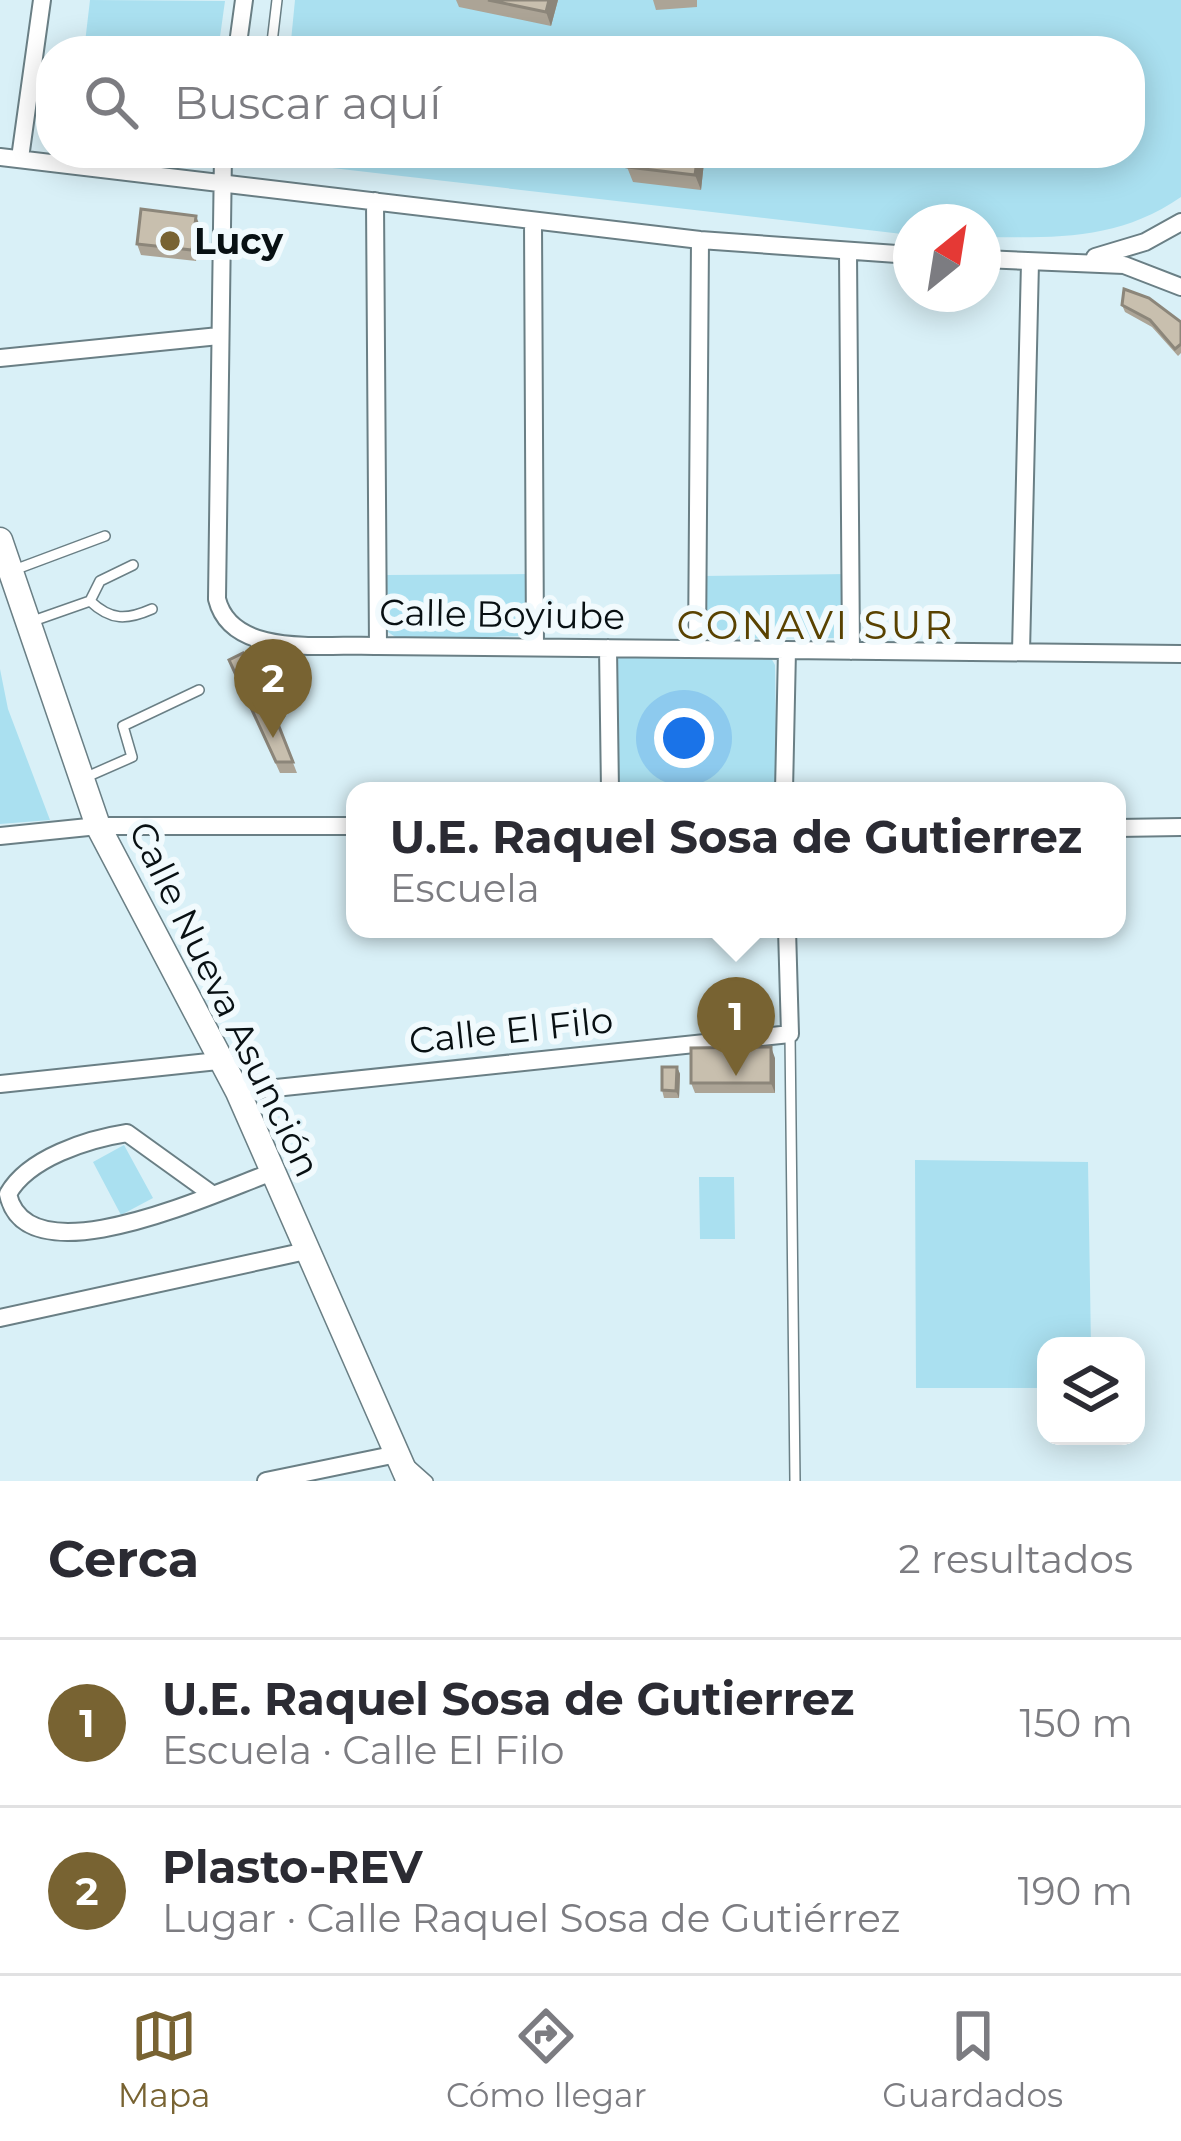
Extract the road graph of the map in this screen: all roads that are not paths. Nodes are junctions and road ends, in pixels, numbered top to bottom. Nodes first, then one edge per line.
1 (42, 0) edge
2 (244, 0) edge
3 (277, 0) edge
4 (37, 36) edge
5 (239, 36) edge
6 (273, 36) edge
7 (36, 43) edge
8 (0, 157) edge
9 (20, 158) junction
10 (36, 160) edge
11 (97, 168) edge
12 (221, 168) edge
13 (219, 184) junction
14 (375, 201) junction
15 (533, 221) junction
16 (1181, 222) edge
17 (700, 240) junction
18 (848, 252) junction
19 (893, 255) edge
20 (1083, 260) junction
21 (1001, 261) edge
22 (1030, 262) junction
23 (1181, 287) edge
24 (219, 336) junction
25 (0, 358) edge
26 (104, 536) dead end
27 (0, 540) edge
28 (133, 565) dead end
29 (4, 572) edge
30 (90, 601) junction
31 (152, 609) dead end
32 (28, 623) junction
33 (254, 640) junction
34 (378, 646) junction
35 (535, 647) junction
36 (608, 648) junction
37 (697, 649) junction
38 (787, 650) junction
39 (851, 651) junction
40 (1022, 652) junction
41 (1181, 654) edge
42 (199, 690) dead end
43 (280, 714) edge
44 (82, 779) junction
45 (610, 782) edge
46 (784, 782) edge
47 (98, 826) junction
48 (346, 826) edge
49 (1126, 827) edge
50 (1181, 827) edge
51 (0, 836) edge
52 (787, 938) edge
53 (790, 1034) junction
54 (218, 1061) junction
55 (0, 1084) edge
56 (238, 1092) junction
57 (273, 1172) junction
58 (208, 1192) junction
59 (306, 1251) junction
60 (0, 1318) edge
61 (397, 1454) junction
62 (266, 1481) edge
63 (409, 1481) edge
64 (428, 1481) edge
65 (794, 1481) edge

1 - 4 street
2 - 5 street
3 - 6 lane
7 - 9 street
8 - 9 street
9 - 10 street
11 - 13 street
12 - 13 street
13 - 14 street
13 - 24 street
14 - 15 street
14 - 34 street
15 - 17 street
15 - 35 street
16 - 20 street
17 - 18 street
17 - 37 street
18 - 19 street
18 - 39 street
20 - 22 street
20 - 23 street
21 - 22 street
22 - 40 street
24 - 25 street
24 - 33 street
26 - 29 lane
27 - 29 street, Calle Nueva Asunción
28 - 30 lane
29 - 32 street, Calle Nueva Asunción
30 - 31 lane
30 - 32 lane
32 - 44 street, Calle Nueva Asunción
33 - 34 street, Calle Boyiube
33 - 43 lane
34 - 35 street, Calle Boyiube
35 - 36 street, Calle Boyiube
36 - 37 street, Calle Boyiube
36 - 45 street
37 - 38 street, Calle Boyiube
38 - 39 street, Calle Boyiube
38 - 46 street
39 - 40 street, Calle Boyiube
40 - 41 street, Calle Boyiube
42 - 44 lane
44 - 47 street, Calle Nueva Asunción
47 - 48 street
47 - 51 street
47 - 54 street, Calle Nueva Asunción
49 - 50 street
52 - 53 street
53 - 56 street, Calle El Filo
53 - 65 lane
54 - 55 street
54 - 56 street, Calle Nueva Asunción
56 - 57 street, Calle Nueva Asunción
57 - 58 street
57 - 59 street, Calle Nueva Asunción
58 - 58 street
59 - 60 street
59 - 61 street, Calle Nueva Asunción
61 - 62 street
61 - 63 street, Calle Nueva Asunción
61 - 64 lane

